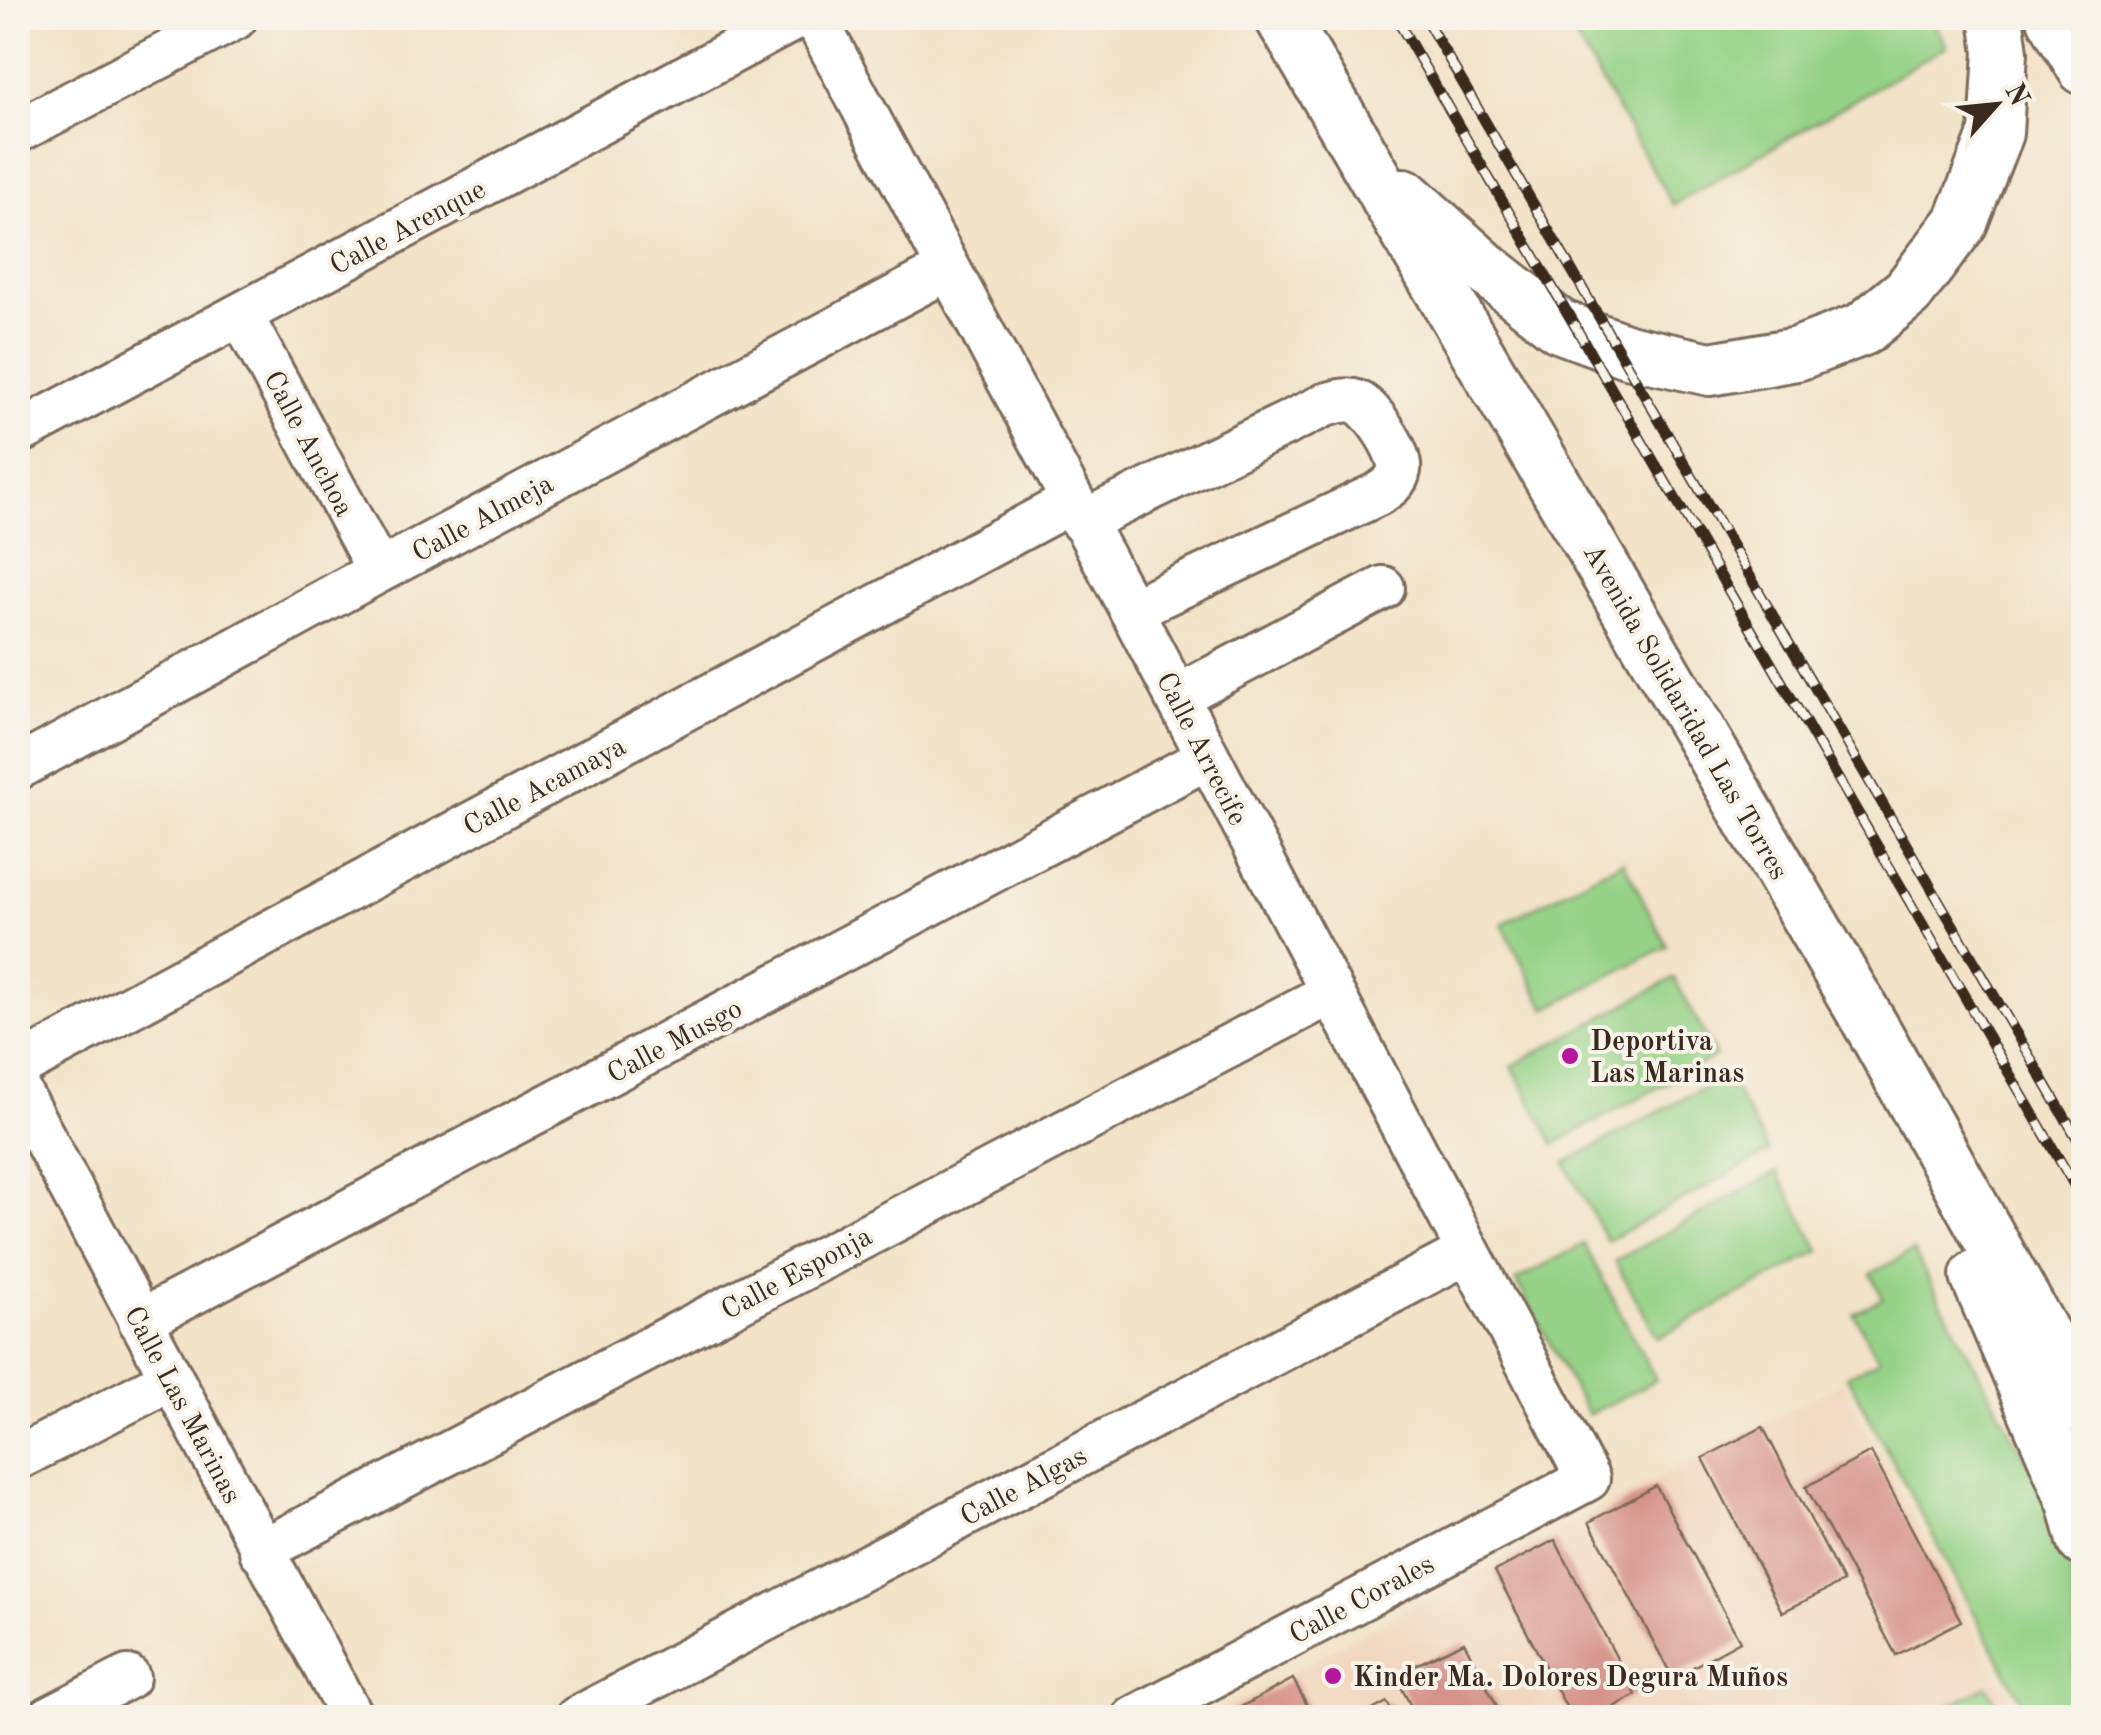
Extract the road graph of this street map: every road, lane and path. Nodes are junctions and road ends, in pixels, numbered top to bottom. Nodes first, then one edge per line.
1 (235, 18) edge
2 (796, 18) edge
3 (815, 18) edge
4 (1282, 18) edge
5 (1996, 18) edge
6 (2054, 18) edge
7 (2084, 68) edge
8 (18, 131) edge
9 (1365, 160) junction
10 (948, 269) junction
11 (241, 316) junction
12 (18, 433) edge
13 (1077, 512) junction
14 (380, 571) junction
15 (1383, 588) dead end
16 (1131, 610) junction
17 (1176, 697) junction
18 (1207, 758) junction
19 (18, 768) edge
20 (1331, 993) junction
21 (1876, 1034) junction
22 (18, 1067) edge
23 (18, 1088) edge
24 (1468, 1252) junction
25 (140, 1321) junction
26 (171, 1380) junction
27 (2084, 1408) edge
28 (18, 1458) edge
29 (1588, 1479) joint
30 (2084, 1540) edge
31 (262, 1551) junction
32 (128, 1677) dead end
33 (49, 1718) edge
34 (352, 1718) edge
35 (577, 1718) edge
36 (1134, 1718) edge

1 - 8 street
2 - 11 street, Calle Arenque
3 - 10 street, Calle Arrecife
4 - 9 main road, Avenida Solidaridad Las Torres
5 - 9 main road
6 - 7 main road
9 - 21 main road, Avenida Solidaridad Las Torres
10 - 13 street, Calle Arrecife
10 - 14 street, Calle Almeja
11 - 12 street, Calle Arenque
11 - 14 street, Calle Anchoa
13 - 16 street, Calle Arrecife
13 - 16 street, Calle Acamaya
13 - 22 street, Calle Acamaya
14 - 19 street, Calle Almeja
15 - 17 street
16 - 17 street, Calle Arrecife
17 - 18 street, Calle Arrecife
18 - 20 street, Calle Arrecife
18 - 25 street, Calle Musgo
20 - 24 street, Calle Arrecife
20 - 31 street, Calle Esponja
21 - 27 main road, Avenida Solidaridad Las Torres
21 - 30 main road
23 - 25 street, Calle Las Marinas
24 - 29 street, Calle Arrecife
24 - 35 street, Calle Algas
25 - 26 street, Calle Las Marinas
26 - 28 street
26 - 31 street, Calle Las Marinas
29 - 36 street, Calle Corales
31 - 34 street, Calle Las Marinas
32 - 33 street

